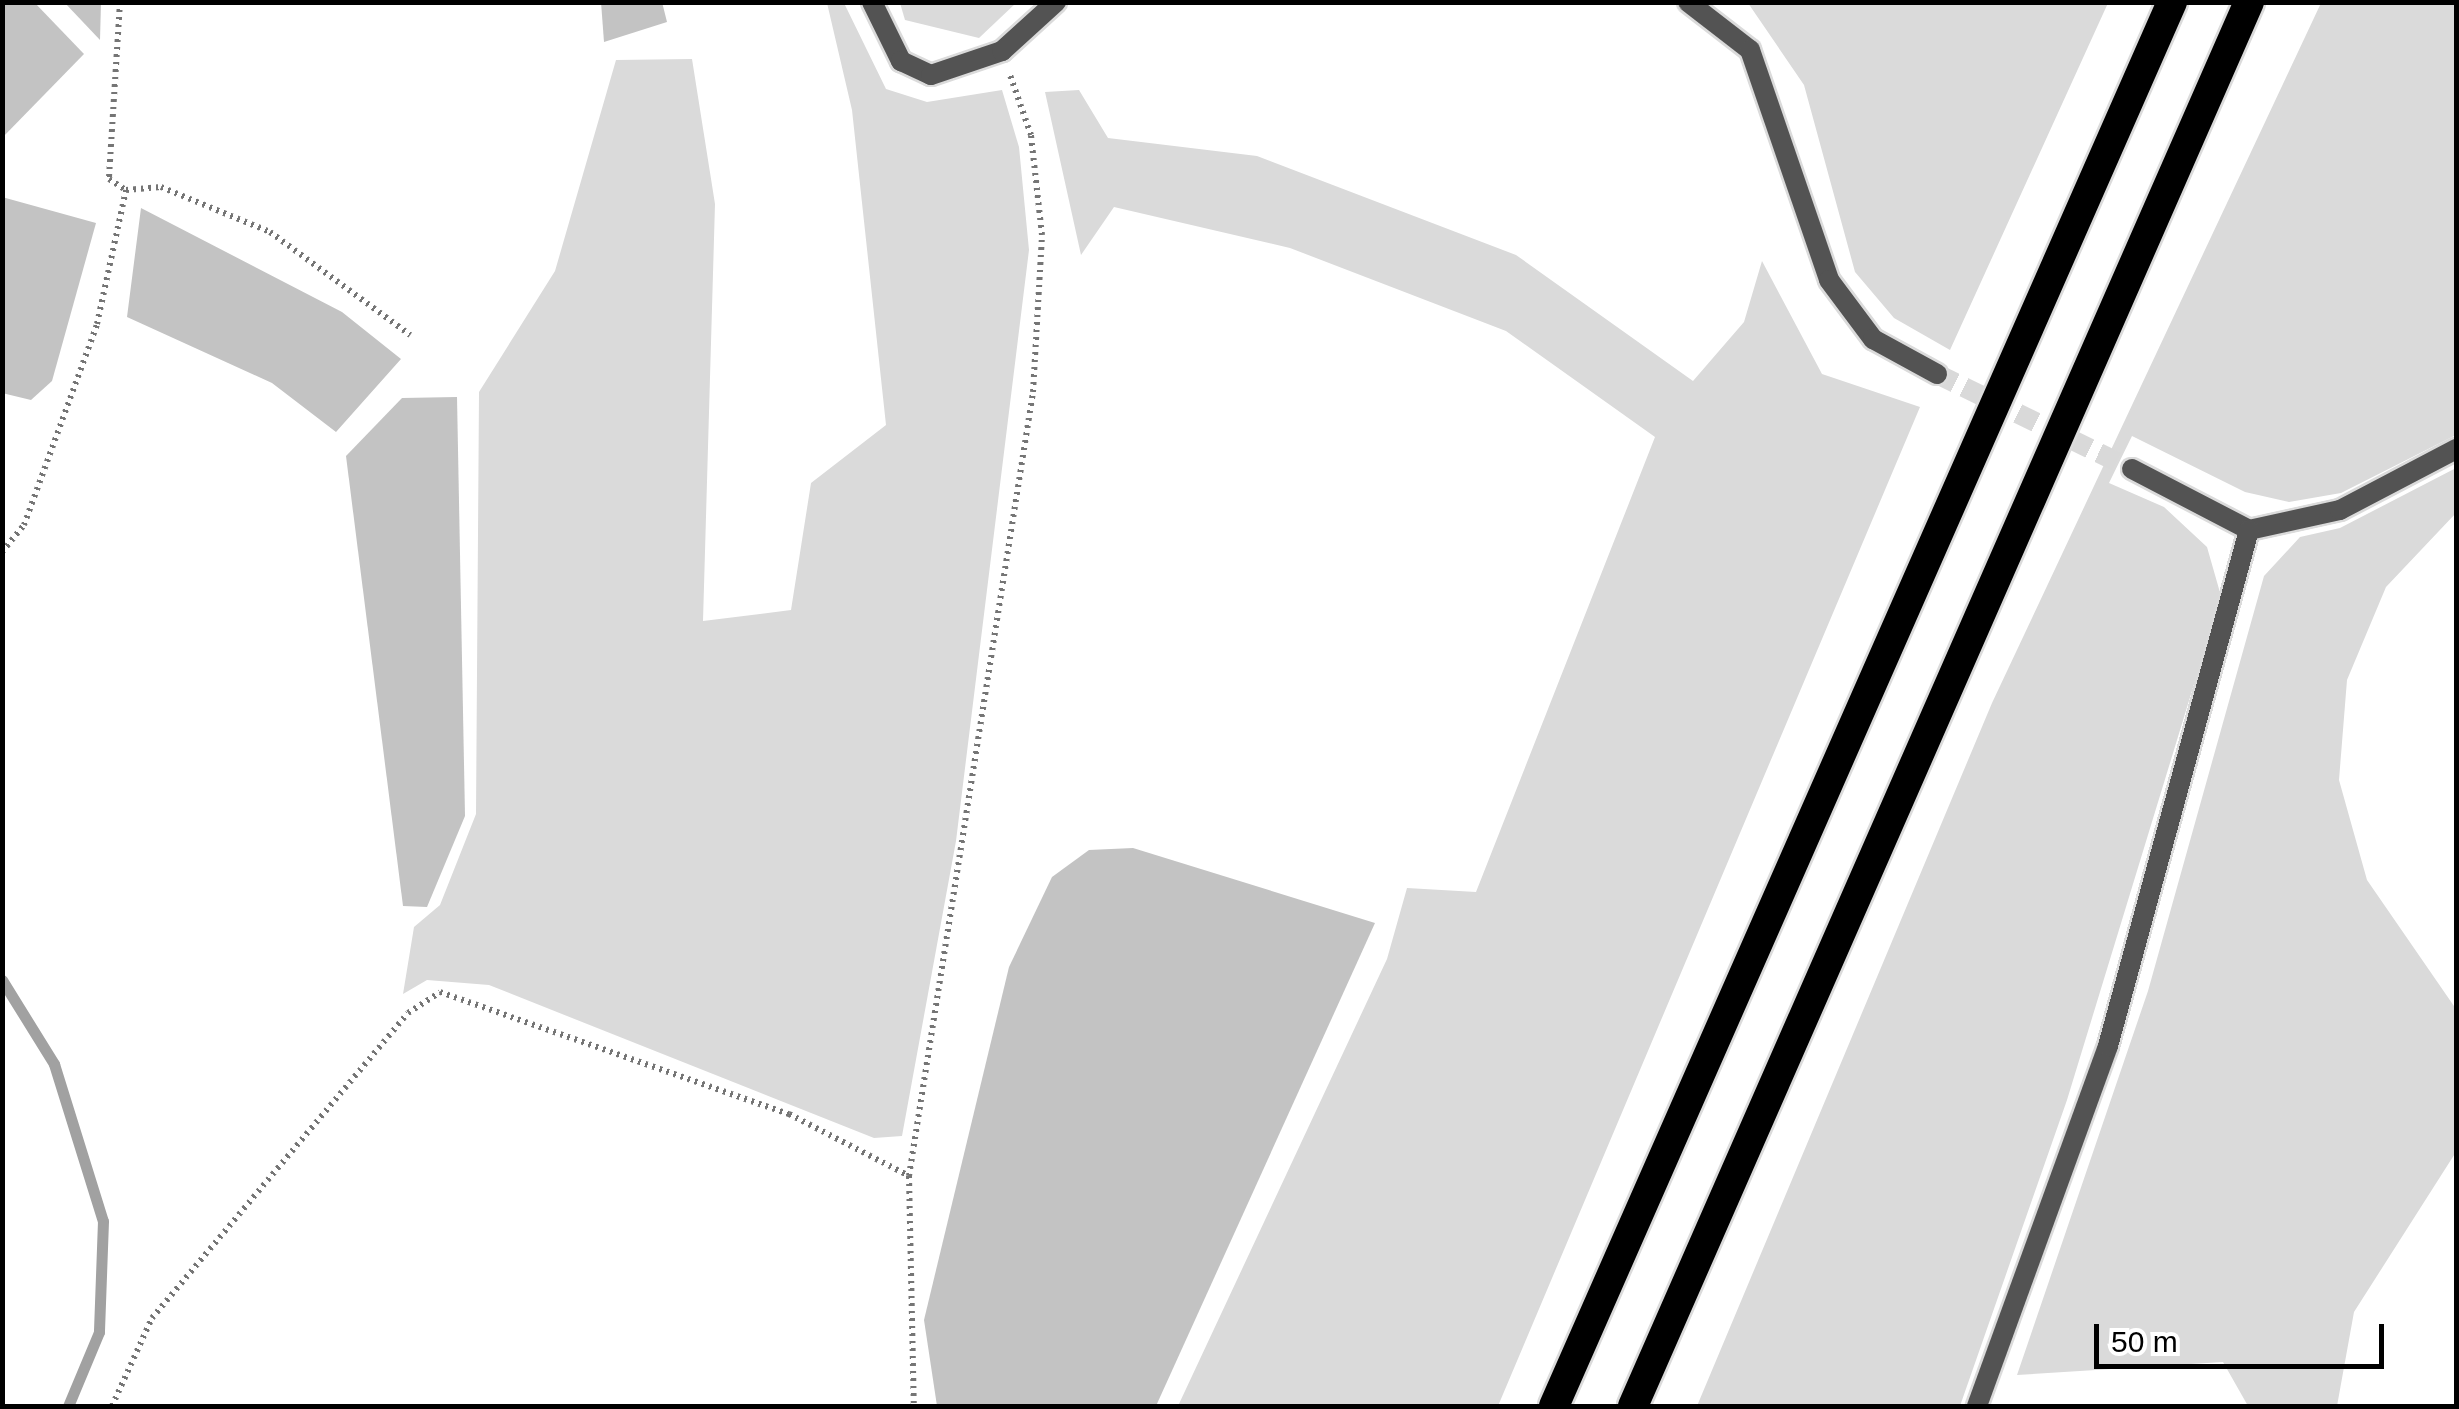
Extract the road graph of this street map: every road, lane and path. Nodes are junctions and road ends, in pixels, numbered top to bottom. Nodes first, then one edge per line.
1 (120, 2) edge
2 (872, 2) edge
3 (1056, 2) edge
4 (1688, 2) edge
5 (2172, 2) edge
6 (2249, 2) edge
7 (1002, 51) junction
8 (126, 190) junction
9 (410, 334) dead end
10 (1937, 374) tunnel mouth
11 (2456, 449) edge
12 (2132, 470) tunnel mouth
13 (2249, 530) junction
14 (2, 552) edge
15 (910, 1176) junction
16 (112, 1406) edge
17 (914, 1406) edge
18 (1554, 1406) edge
19 (1634, 1406) edge
20 (1976, 1406) edge

1 - 8 path
2 - 7 street
3 - 7 street
4 - 10 street
5 - 18 highway
6 - 19 highway
7 - 15 path
8 - 9 path
8 - 14 path
11 - 13 street
12 - 13 street
13 - 20 street
15 - 16 path
15 - 17 path

